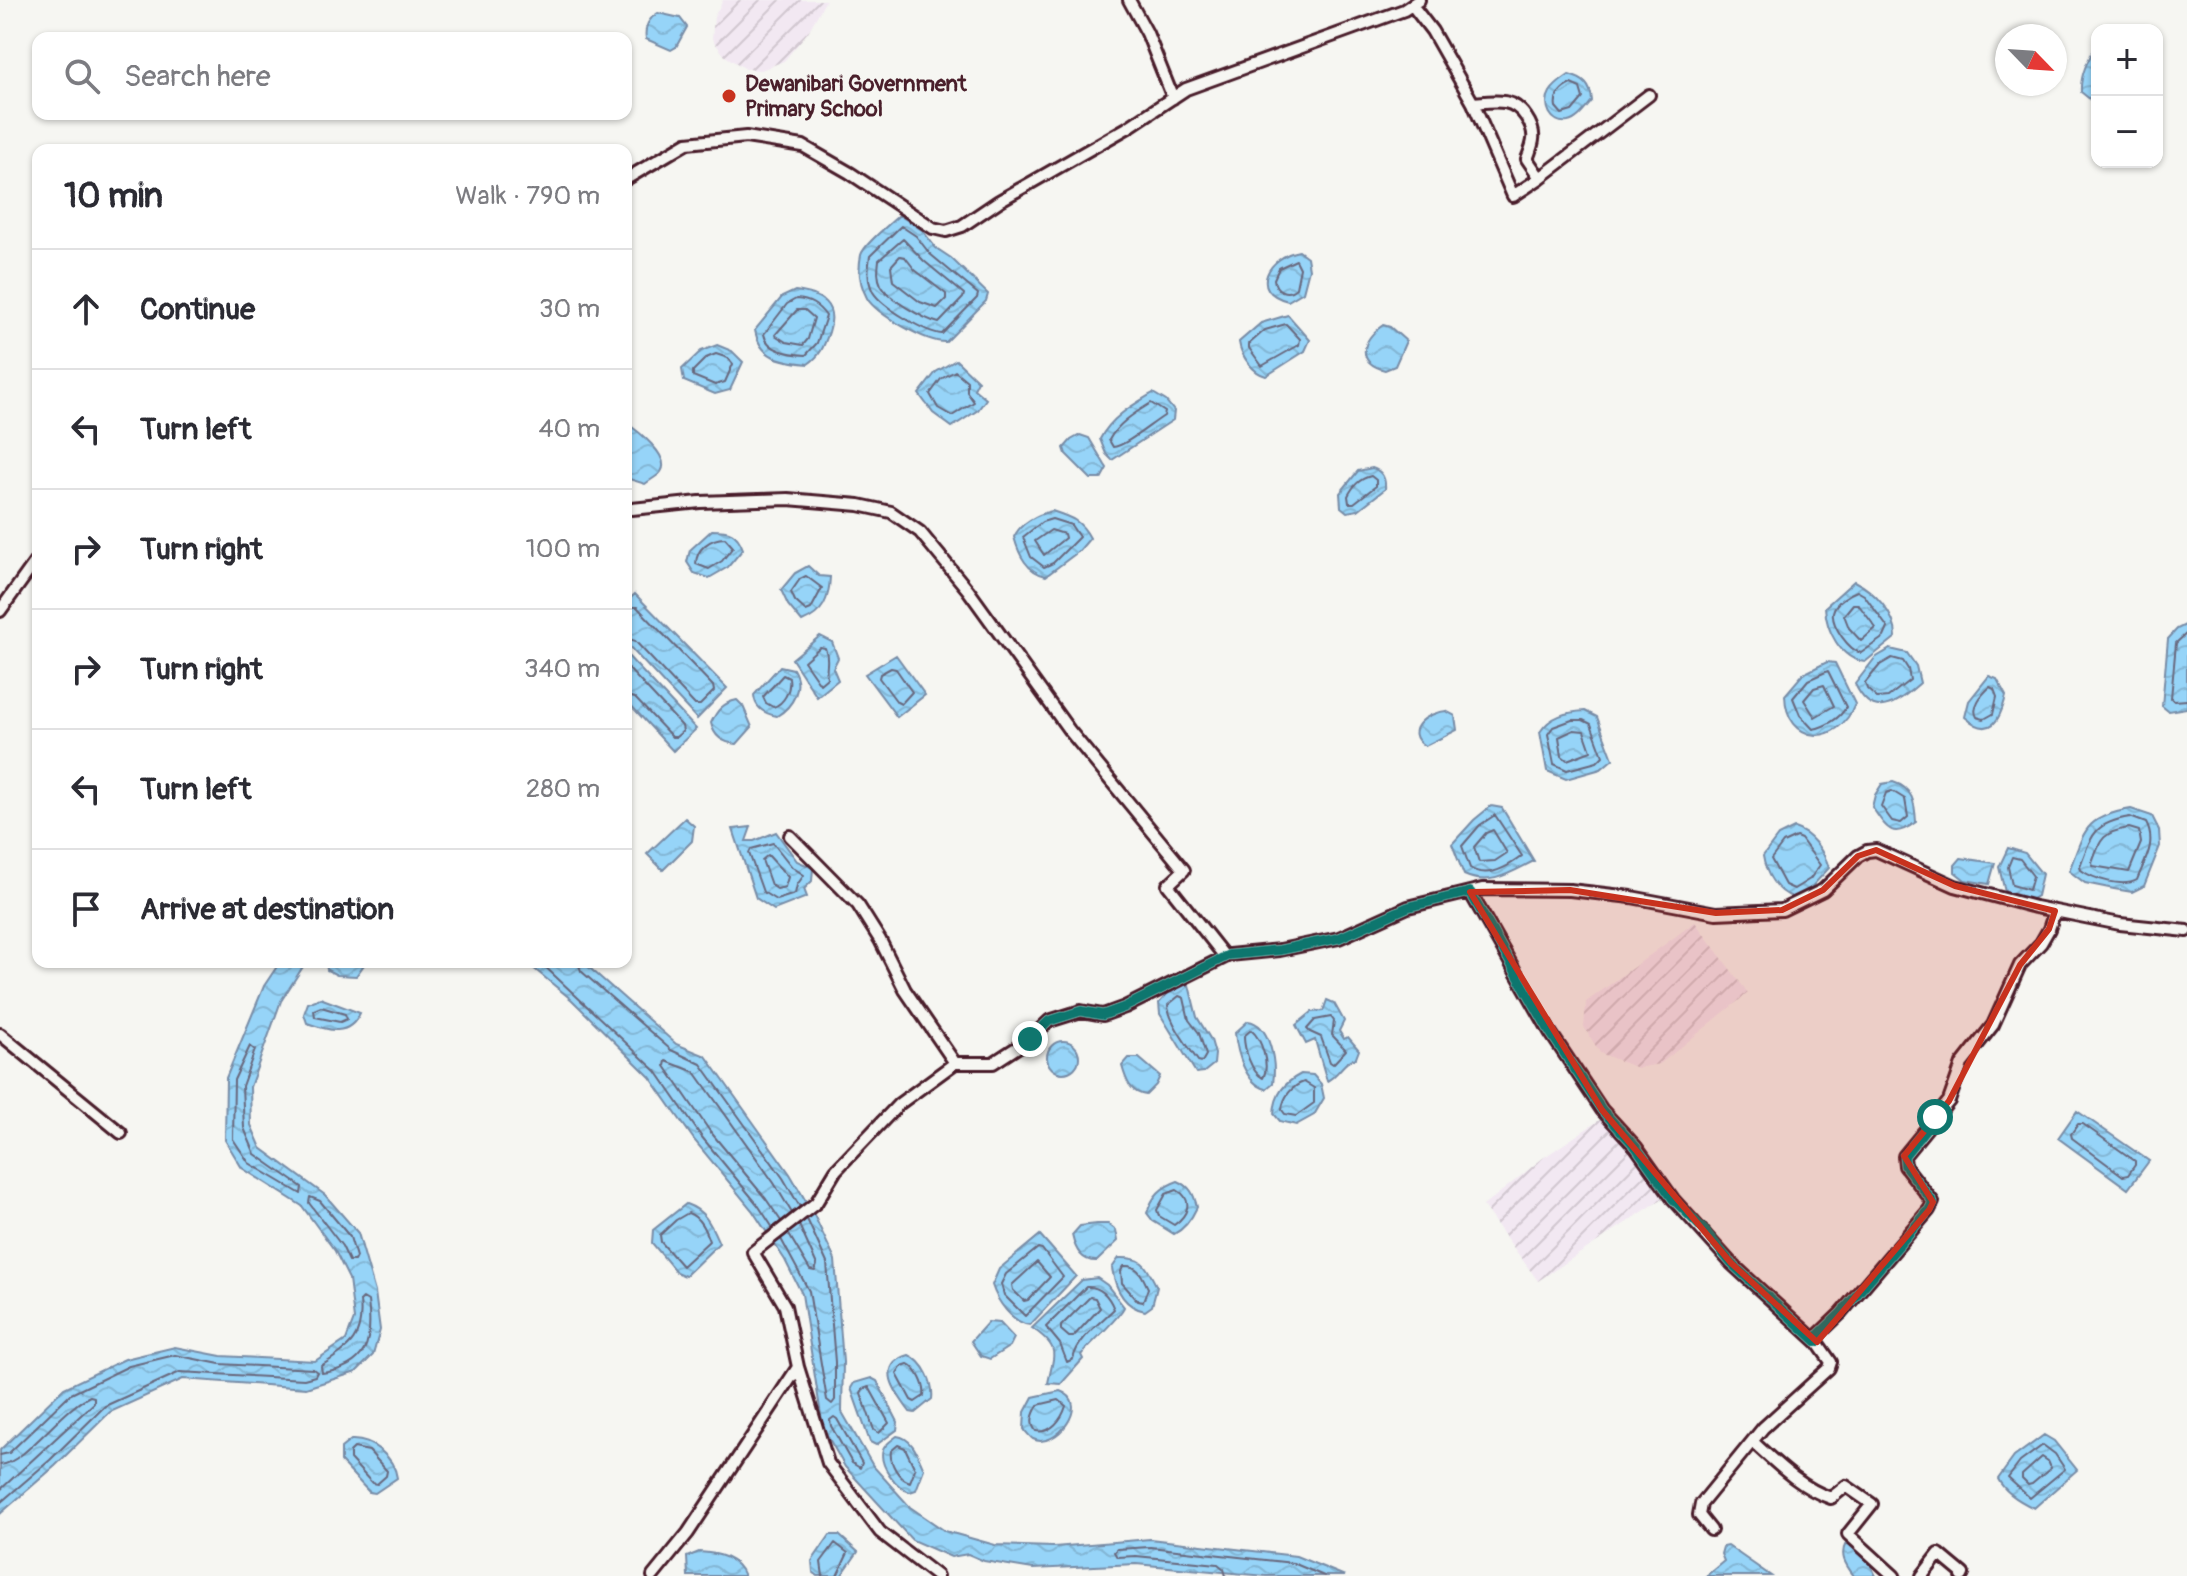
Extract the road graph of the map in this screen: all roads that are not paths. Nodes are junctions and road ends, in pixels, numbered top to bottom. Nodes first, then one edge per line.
1 (1129, 0) edge
2 (1416, 2) edge
3 (1649, 95) dead end
4 (1173, 98) junction
5 (1473, 103) junction
6 (632, 175) edge
7 (1540, 178) junction
8 (632, 509) dead end
9 (32, 566) edge
10 (0, 611) edge
11 (790, 836) dead end
12 (1470, 892) junction
13 (2055, 911) junction
14 (2187, 931) edge
15 (1225, 957) junction
16 (0, 1034) edge
17 (955, 1063) junction
18 (121, 1133) dead end
19 (1817, 1342) junction
20 (798, 1367) junction
21 (1753, 1442) junction
22 (1711, 1530) dead end
23 (653, 1576) edge
24 (937, 1576) edge
25 (1894, 1576) edge
26 (1922, 1576) edge
27 (1962, 1576) edge

1 - 4 street
2 - 4 street
2 - 5 street
3 - 7 street
4 - 6 street
5 - 7 street
5 - 7 street
8 - 15 street
9 - 10 street
11 - 17 street
12 - 13 street
12 - 15 street
12 - 19 street
13 - 14 street
13 - 19 street
15 - 17 street
16 - 18 street
17 - 20 street
19 - 21 street
20 - 23 street
20 - 24 street
21 - 22 street
21 - 25 street
26 - 27 street

